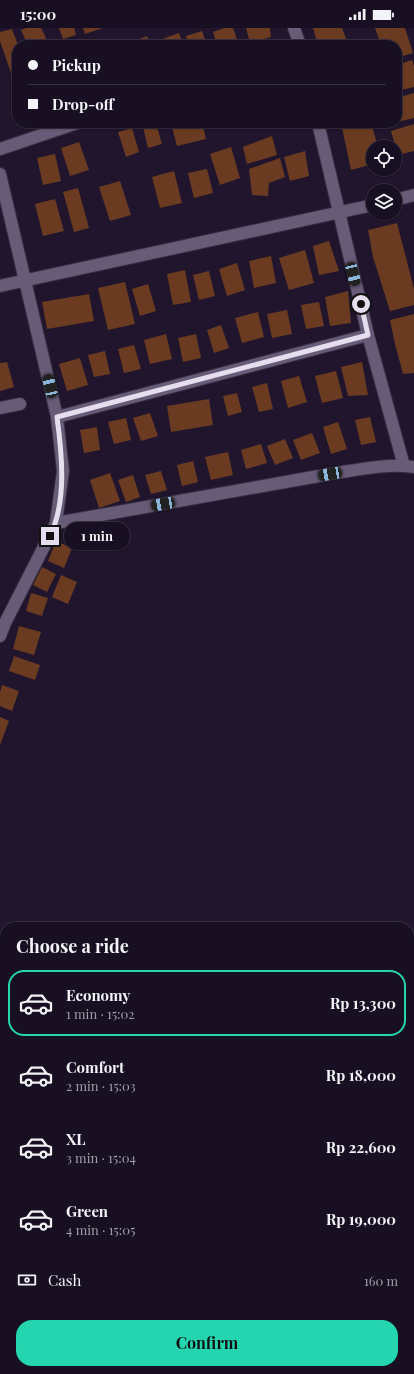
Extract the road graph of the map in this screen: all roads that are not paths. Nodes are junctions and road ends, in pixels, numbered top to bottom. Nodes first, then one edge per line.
1 (294, 28) edge
2 (298, 40) edge
3 (62, 128) edge
4 (319, 128) edge
5 (0, 149) edge
6 (0, 174) edge
7 (414, 195) edge
8 (402, 198) edge
9 (366, 206) edge
10 (338, 212) junction
11 (25, 281) junction
12 (0, 286) edge
13 (368, 335) junction
14 (20, 404) dead end
15 (0, 408) edge
16 (57, 417) junction
17 (409, 466) edge
18 (56, 523) junction
19 (0, 636) edge

1 - 2 street
3 - 5 street
4 - 10 street
6 - 11 street
7 - 8 street
9 - 10 street
10 - 11 street
10 - 13 street
11 - 12 street
11 - 16 street
13 - 16 street
13 - 17 street
14 - 15 street
16 - 18 street
17 - 18 street
18 - 19 street

